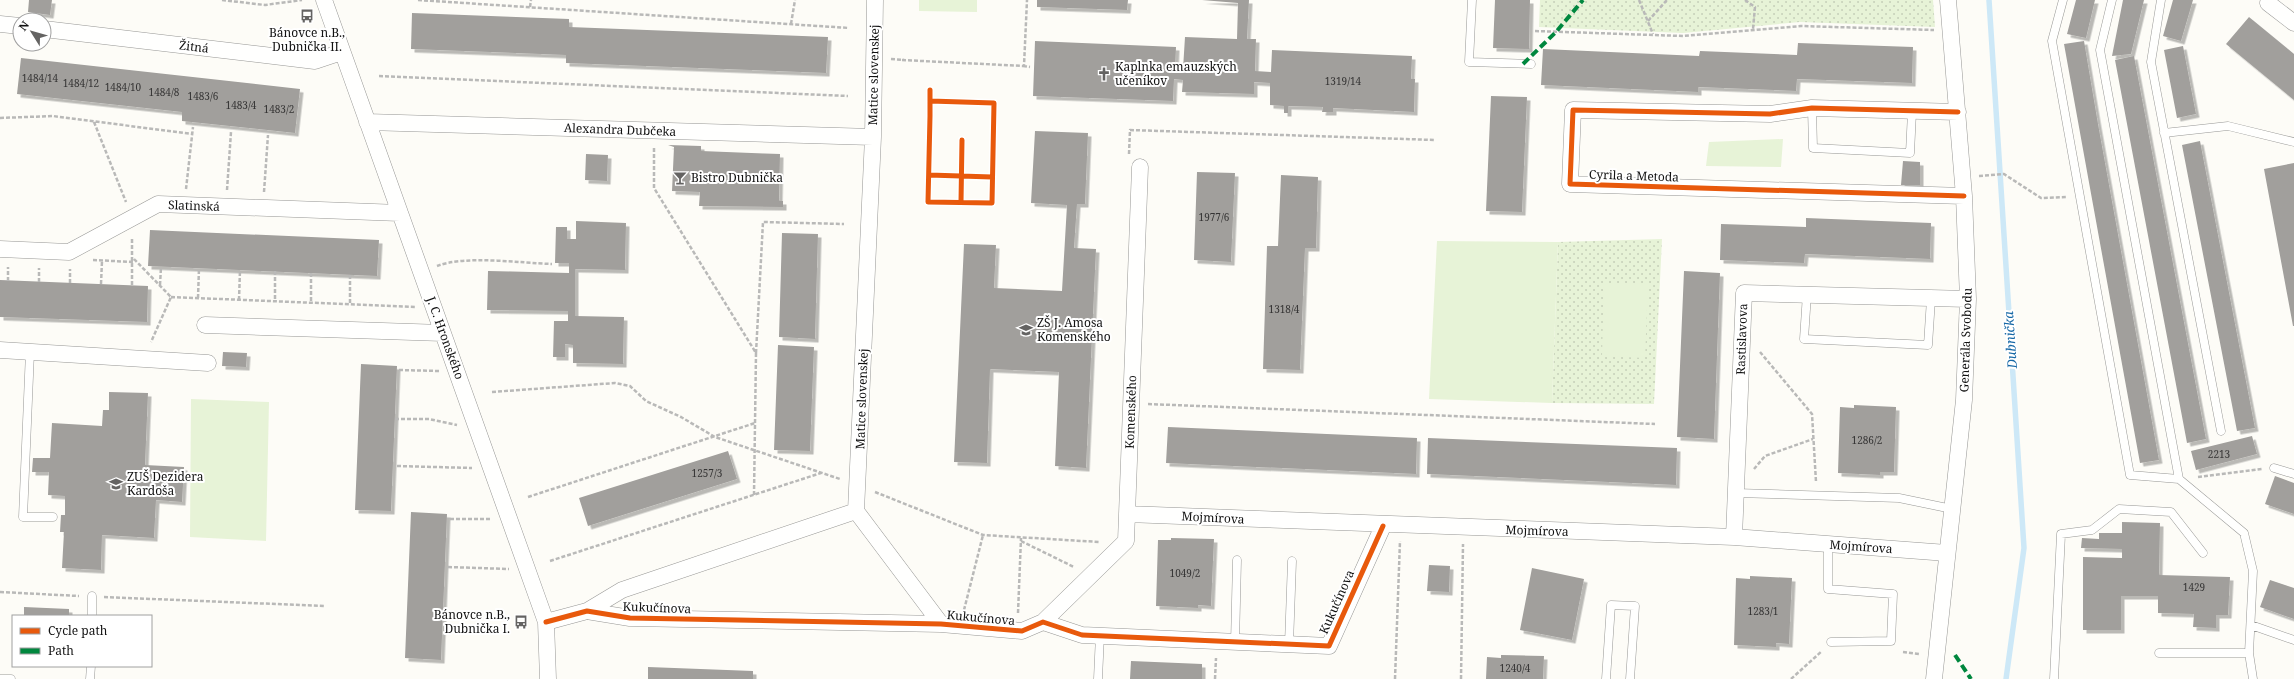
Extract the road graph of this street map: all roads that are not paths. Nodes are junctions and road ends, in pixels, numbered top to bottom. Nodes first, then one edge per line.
1 (324, 0) edge
2 (875, 0) edge
3 (1472, 0) edge
4 (1948, 0) edge
5 (2063, 0) edge
6 (2112, 0) edge
7 (2161, 0) edge
8 (2268, 3) dead end
9 (2294, 23) edge
10 (0, 24) edge
11 (12, 25) edge
12 (52, 30) edge
13 (342, 52) junction
14 (1531, 64) dead end
15 (1812, 108) junction
16 (1912, 112) junction
17 (1958, 112) junction
18 (367, 122) junction
19 (2164, 133) junction
20 (873, 137) junction
21 (2294, 142) edge
22 (1140, 167) dead end
23 (1964, 196) junction
24 (400, 213) junction
25 (0, 249) edge
26 (1807, 294) junction
27 (1931, 299) junction
28 (1968, 299) junction
29 (205, 325) dead end
30 (443, 333) junction
31 (0, 350) edge
32 (30, 352) junction
33 (208, 363) dead end
34 (2222, 430) dead end
35 (2274, 468) road end
36 (2294, 474) edge
37 (2179, 479) junction
38 (1736, 493) junction
39 (1952, 509) junction
40 (856, 511) junction
41 (1127, 514) junction
42 (53, 517) dead end
43 (1383, 526) junction
44 (1734, 537) junction
45 (1828, 544) junction
46 (1947, 553) junction
47 (2203, 553) dead end
48 (1237, 560) dead end
49 (1292, 561) dead end
50 (92, 596) road end
51 (588, 611) junction
52 (92, 615) edge
53 (546, 622) junction
54 (1043, 622) junction
55 (941, 624) junction
56 (2251, 625) junction
57 (1100, 635) junction
58 (2294, 640) edge
59 (1235, 642) junction
60 (1831, 642) road end
61 (1289, 644) junction
62 (2159, 653) dead end
63 (2249, 653) junction
64 (91, 667) edge
65 (0, 679) edge
66 (11, 679) edge
67 (90, 679) edge
68 (548, 679) edge
69 (1098, 679) edge
70 (1606, 679) edge
71 (1630, 679) edge
72 (1934, 679) edge
73 (2054, 679) edge
74 (2253, 679) edge

1 - 13 street, J. C. Hronského
2 - 20 street, Matice slovenskej
3 - 14 lane
4 - 17 street, Generála Svobodu
5 - 37 lane
6 - 37 lane
7 - 19 lane
8 - 9 street
10 - 11 street
12 - 13 street, Žitná
13 - 18 street, J. C. Hronského
15 - 16 street, Cyrila a Metoda
15 - 16 lane
15 - 23 street, Cyrila a Metoda
16 - 17 street, Cyrila a Metoda
17 - 23 street, Generála Svobodu
18 - 20 street, Alexandra Dubčeka
18 - 24 street, J. C. Hronského
19 - 21 lane
19 - 34 lane
20 - 40 street, Matice slovenskej
22 - 41 street, Komenského
23 - 28 street, Generála Svobodu
24 - 25 street, Slatinská
24 - 30 street, J. C. Hronského
26 - 27 street, Rastislavova
26 - 27 lane
26 - 38 street, Rastislavova
27 - 28 street, Rastislavova
28 - 39 street, Generála Svobodu
29 - 30 street
30 - 53 street, J. C. Hronského
31 - 32 street
32 - 33 street
32 - 42 lane
35 - 36 lane
37 - 56 lane
38 - 39 lane
38 - 44 street, Rastislavova
39 - 46 street, Generála Svobodu
40 - 51 street
40 - 55 street
41 - 43 street, Mojmírova
41 - 54 street, Komenského
43 - 44 street, Mojmírova
43 - 61 street, Kukučínova
44 - 45 street, Mojmírova
45 - 46 street, Mojmírova
45 - 60 lane
46 - 72 street, Generála Svobodu
47 - 73 lane
48 - 59 lane
49 - 61 lane
50 - 52 lane
51 - 53 street, Kukučínova
51 - 55 street, Kukučínova
53 - 68 street, J. C. Hronského
54 - 55 street, Kukučínova
54 - 57 street, Kukučínova
56 - 58 lane
56 - 63 lane
57 - 59 street, Kukučínova
57 - 69 lane
59 - 61 street, Kukučínova
62 - 63 lane
63 - 74 lane
64 - 67 lane
65 - 66 lane
70 - 71 lane

